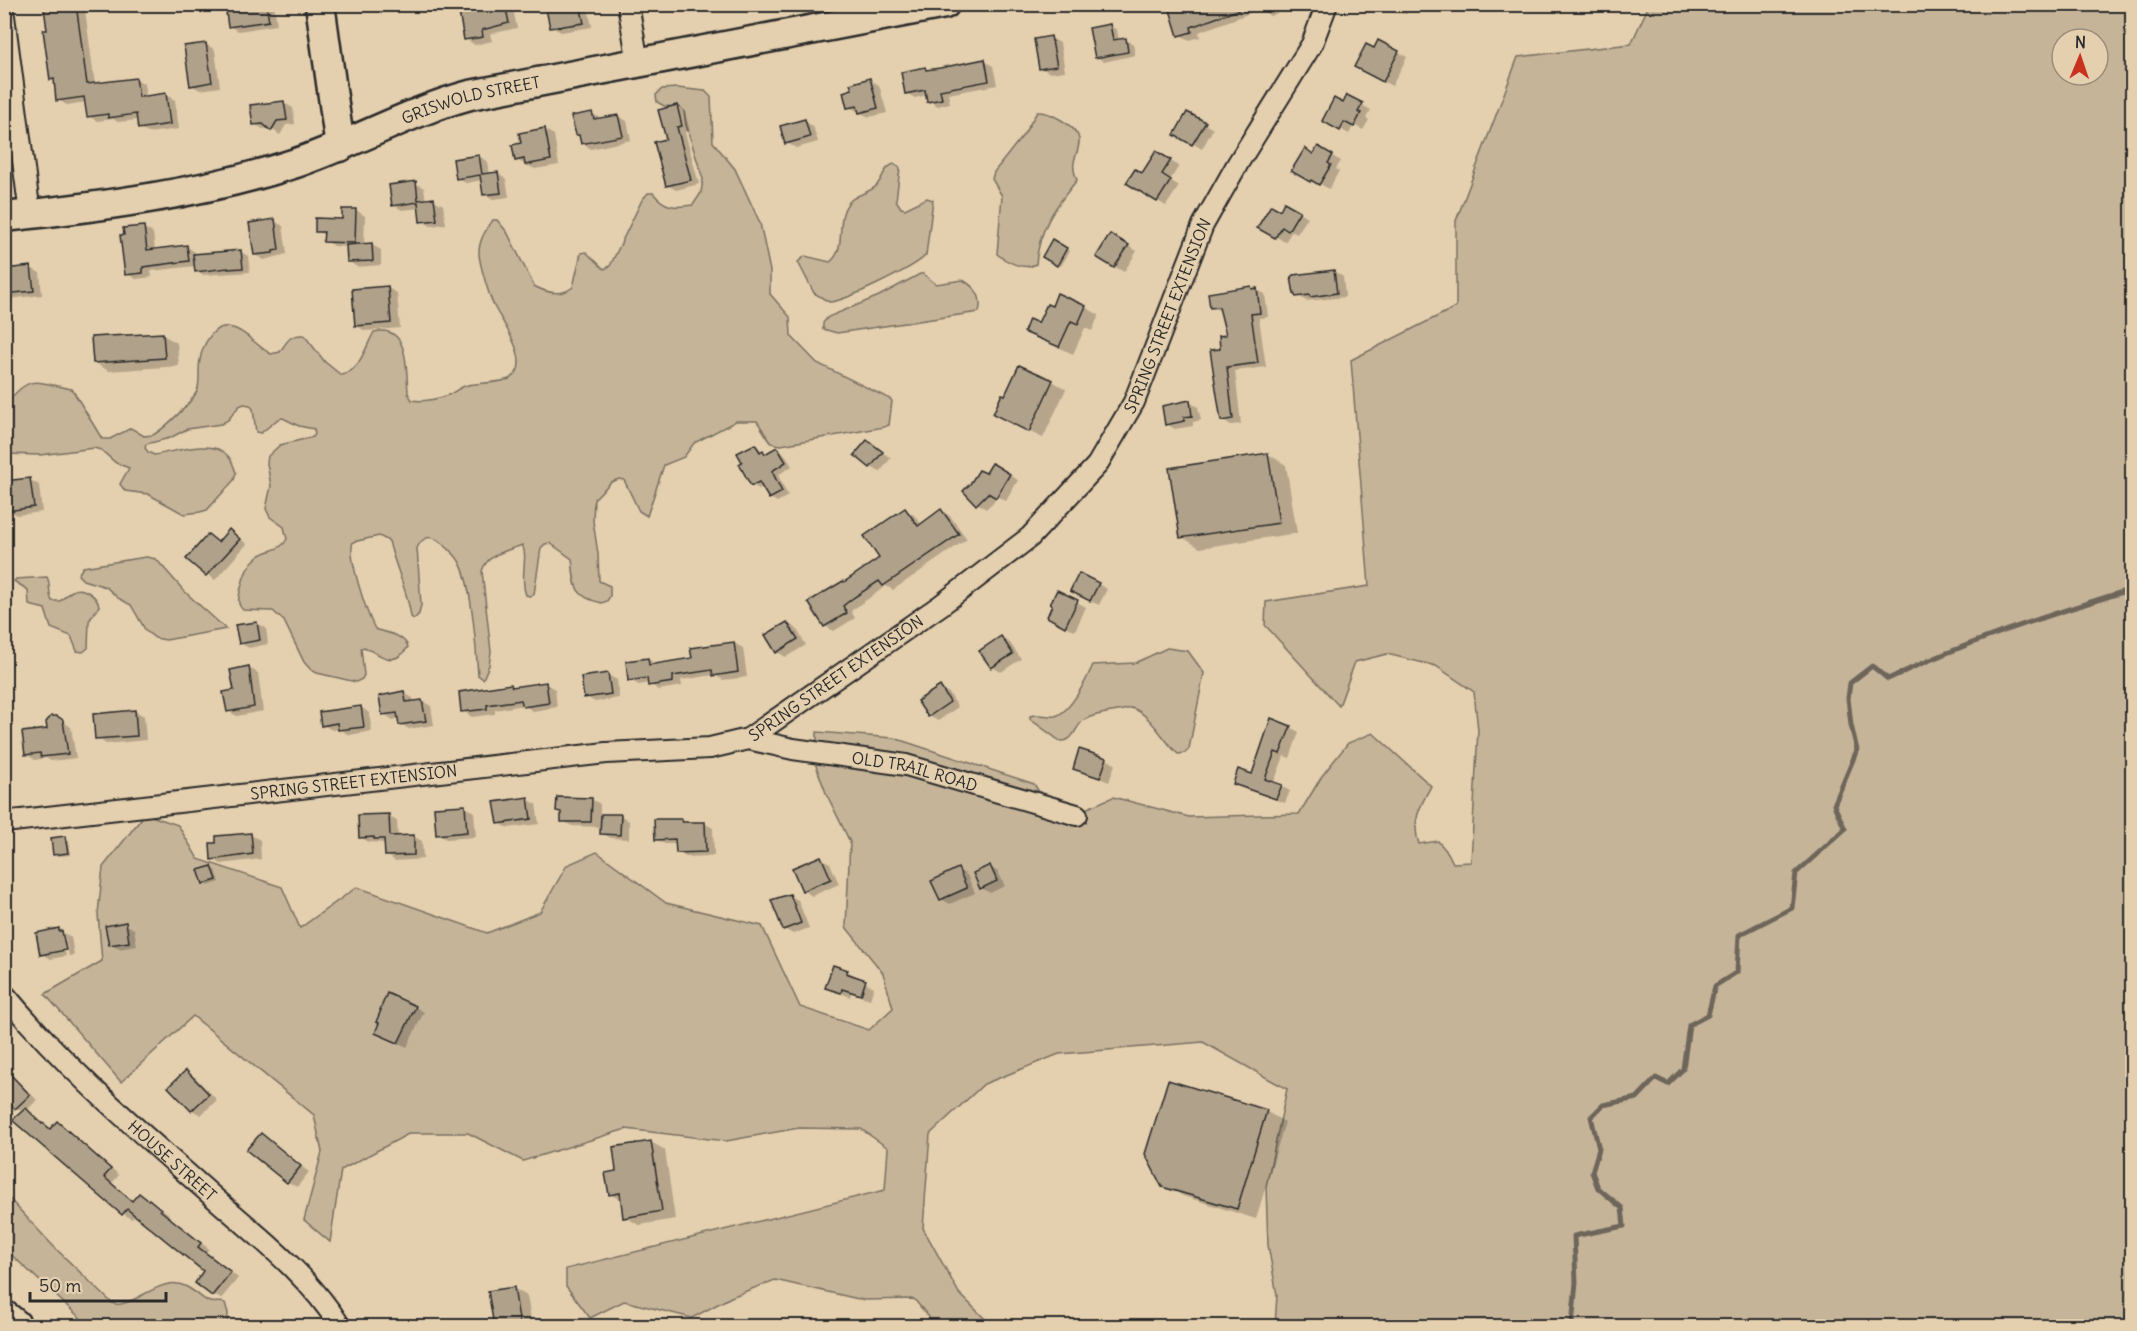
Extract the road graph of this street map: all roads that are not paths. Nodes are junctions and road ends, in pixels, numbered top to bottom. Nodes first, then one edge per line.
1 (320, 4) edge
2 (628, 4) edge
3 (945, 4) edge
4 (1327, 4) edge
5 (4, 16) edge
6 (639, 63) junction
7 (340, 147) junction
8 (17, 216) edge
9 (748, 739) junction
10 (1077, 815) dead end
11 (4, 822) edge
12 (4, 994) edge
13 (4, 1318) edge
14 (14, 1326) edge
15 (340, 1326) edge

1 - 7 main road
2 - 6 street
3 - 6 main road, GRISWOLD STREET
4 - 9 street, SPRING STREET EXTENSION
5 - 8 street
6 - 7 main road, GRISWOLD STREET
7 - 8 main road, GRISWOLD STREET
9 - 10 street, OLD TRAIL ROAD
9 - 11 street, SPRING STREET EXTENSION
12 - 15 street, HOUSE STREET
13 - 14 highway

